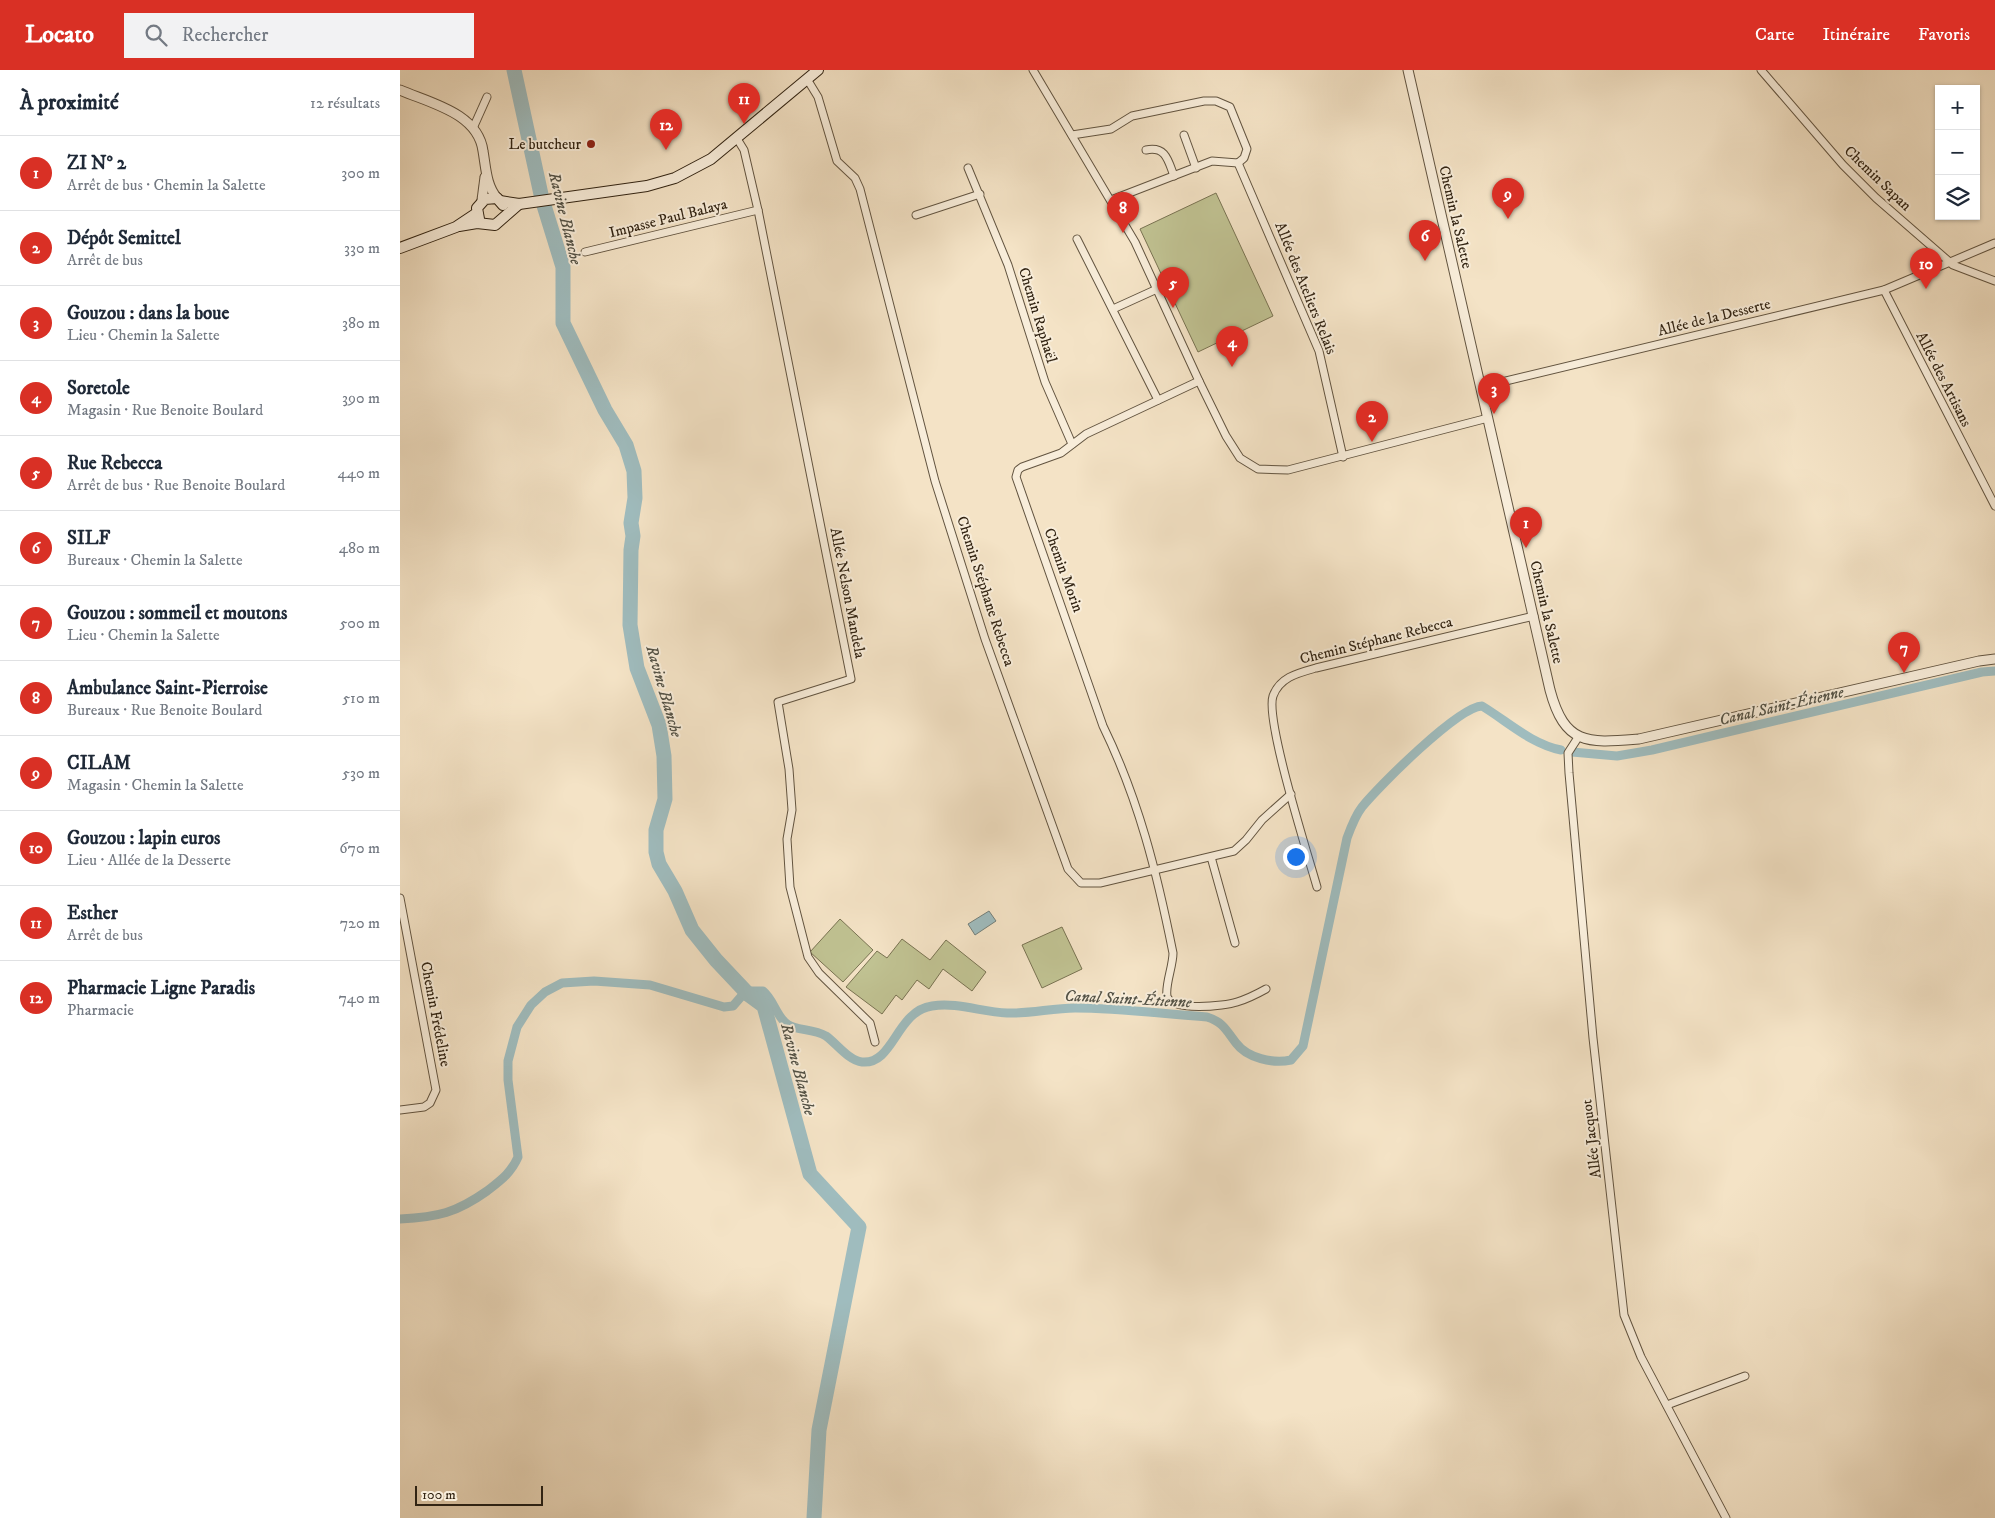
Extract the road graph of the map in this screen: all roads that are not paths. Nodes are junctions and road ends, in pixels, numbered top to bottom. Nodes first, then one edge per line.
1 (818, 70) edge
2 (1033, 70) edge
3 (1408, 70) edge
4 (1761, 70) edge
5 (807, 79) junction
6 (400, 90) edge
7 (487, 97) dead end
8 (474, 126) junction
9 (1072, 134) junction
10 (1184, 135) dead end
11 (736, 137) junction
12 (1146, 150) dead end
13 (1238, 163) junction
14 (968, 168) dead end
15 (1196, 168) junction
16 (486, 171) junction
17 (1174, 176) junction
18 (980, 194) junction
19 (482, 200) junction
20 (499, 200) junction
21 (1111, 200) junction
22 (519, 204) junction
23 (758, 210) junction
24 (477, 212) junction
25 (916, 215) dead end
26 (504, 216) junction
27 (485, 224) junction
28 (456, 227) junction
29 (1078, 239) dead end
30 (1995, 243) edge
31 (400, 248) edge
32 (585, 252) dead end
33 (1949, 261) junction
34 (1995, 281) edge
35 (1157, 289) junction
36 (1884, 290) junction
37 (1113, 309) junction
38 (1199, 381) junction
39 (1481, 387) junction
40 (1158, 400) junction
41 (1488, 418) junction
42 (1072, 444) junction
43 (1343, 457) junction
44 (1995, 506) edge
45 (1534, 616) junction
46 (1995, 660) edge
47 (1579, 736) junction
48 (1291, 794) junction
49 (1211, 857) junction
50 (1156, 870) junction
51 (1317, 887) dead end
52 (400, 898) edge
53 (1235, 943) dead end
54 (1266, 989) dead end
55 (875, 1042) dead end
56 (400, 1110) edge
57 (1745, 1376) dead end
58 (1667, 1405) junction
59 (1726, 1518) edge

1 - 5 main road
2 - 9 street
3 - 39 street, Chemin la Salette
4 - 33 street, Chemin Sapan
5 - 11 main road
5 - 50 street, Chemin Stéphane Rebecca
6 - 8 street
7 - 8 street
8 - 16 street
9 - 13 street
9 - 21 street
10 - 15 street
11 - 22 main road
11 - 23 street, Allée Nelson Mandela
12 - 17 street
13 - 15 street
13 - 43 street, Allée des Ateliers Relais
14 - 18 street, Chemin Raphaël
15 - 17 street
16 - 19 street
16 - 20 street
17 - 21 street
18 - 25 street
18 - 42 street, Chemin Raphaël
19 - 20 main road
19 - 24 main road
20 - 22 main road
20 - 26 main road
21 - 35 street
22 - 26 main road
23 - 32 street, Impasse Paul Balaya
23 - 55 street, Allée Nelson Mandela
24 - 27 main road
24 - 28 main road
26 - 27 main road
27 - 28 main road
28 - 31 main road
29 - 37 street
30 - 33 street, Allée de la Desserte
33 - 34 street, Chemin Sapan
33 - 36 street, Allée de la Desserte
35 - 37 street
35 - 38 street
36 - 39 street, Allée de la Desserte
36 - 44 street, Allée des Artisans
37 - 40 street
38 - 40 street, Chemin Morin
38 - 43 street
39 - 41 street, Chemin la Salette
40 - 42 street, Chemin Morin
41 - 43 street
41 - 45 street, Chemin la Salette
42 - 50 street, Chemin Morin
45 - 47 street, Chemin la Salette
45 - 48 street, Chemin Stéphane Rebecca
46 - 47 street, Chemin la Salette
47 - 58 street, Allée Jacquot
48 - 49 street, Chemin Stéphane Rebecca
48 - 51 street, Chemin Stéphane Rebecca
49 - 50 street, Chemin Stéphane Rebecca
49 - 53 street
50 - 54 street
52 - 56 street, Chemin Frédeline
57 - 58 street
58 - 59 street, Allée Jacquot

